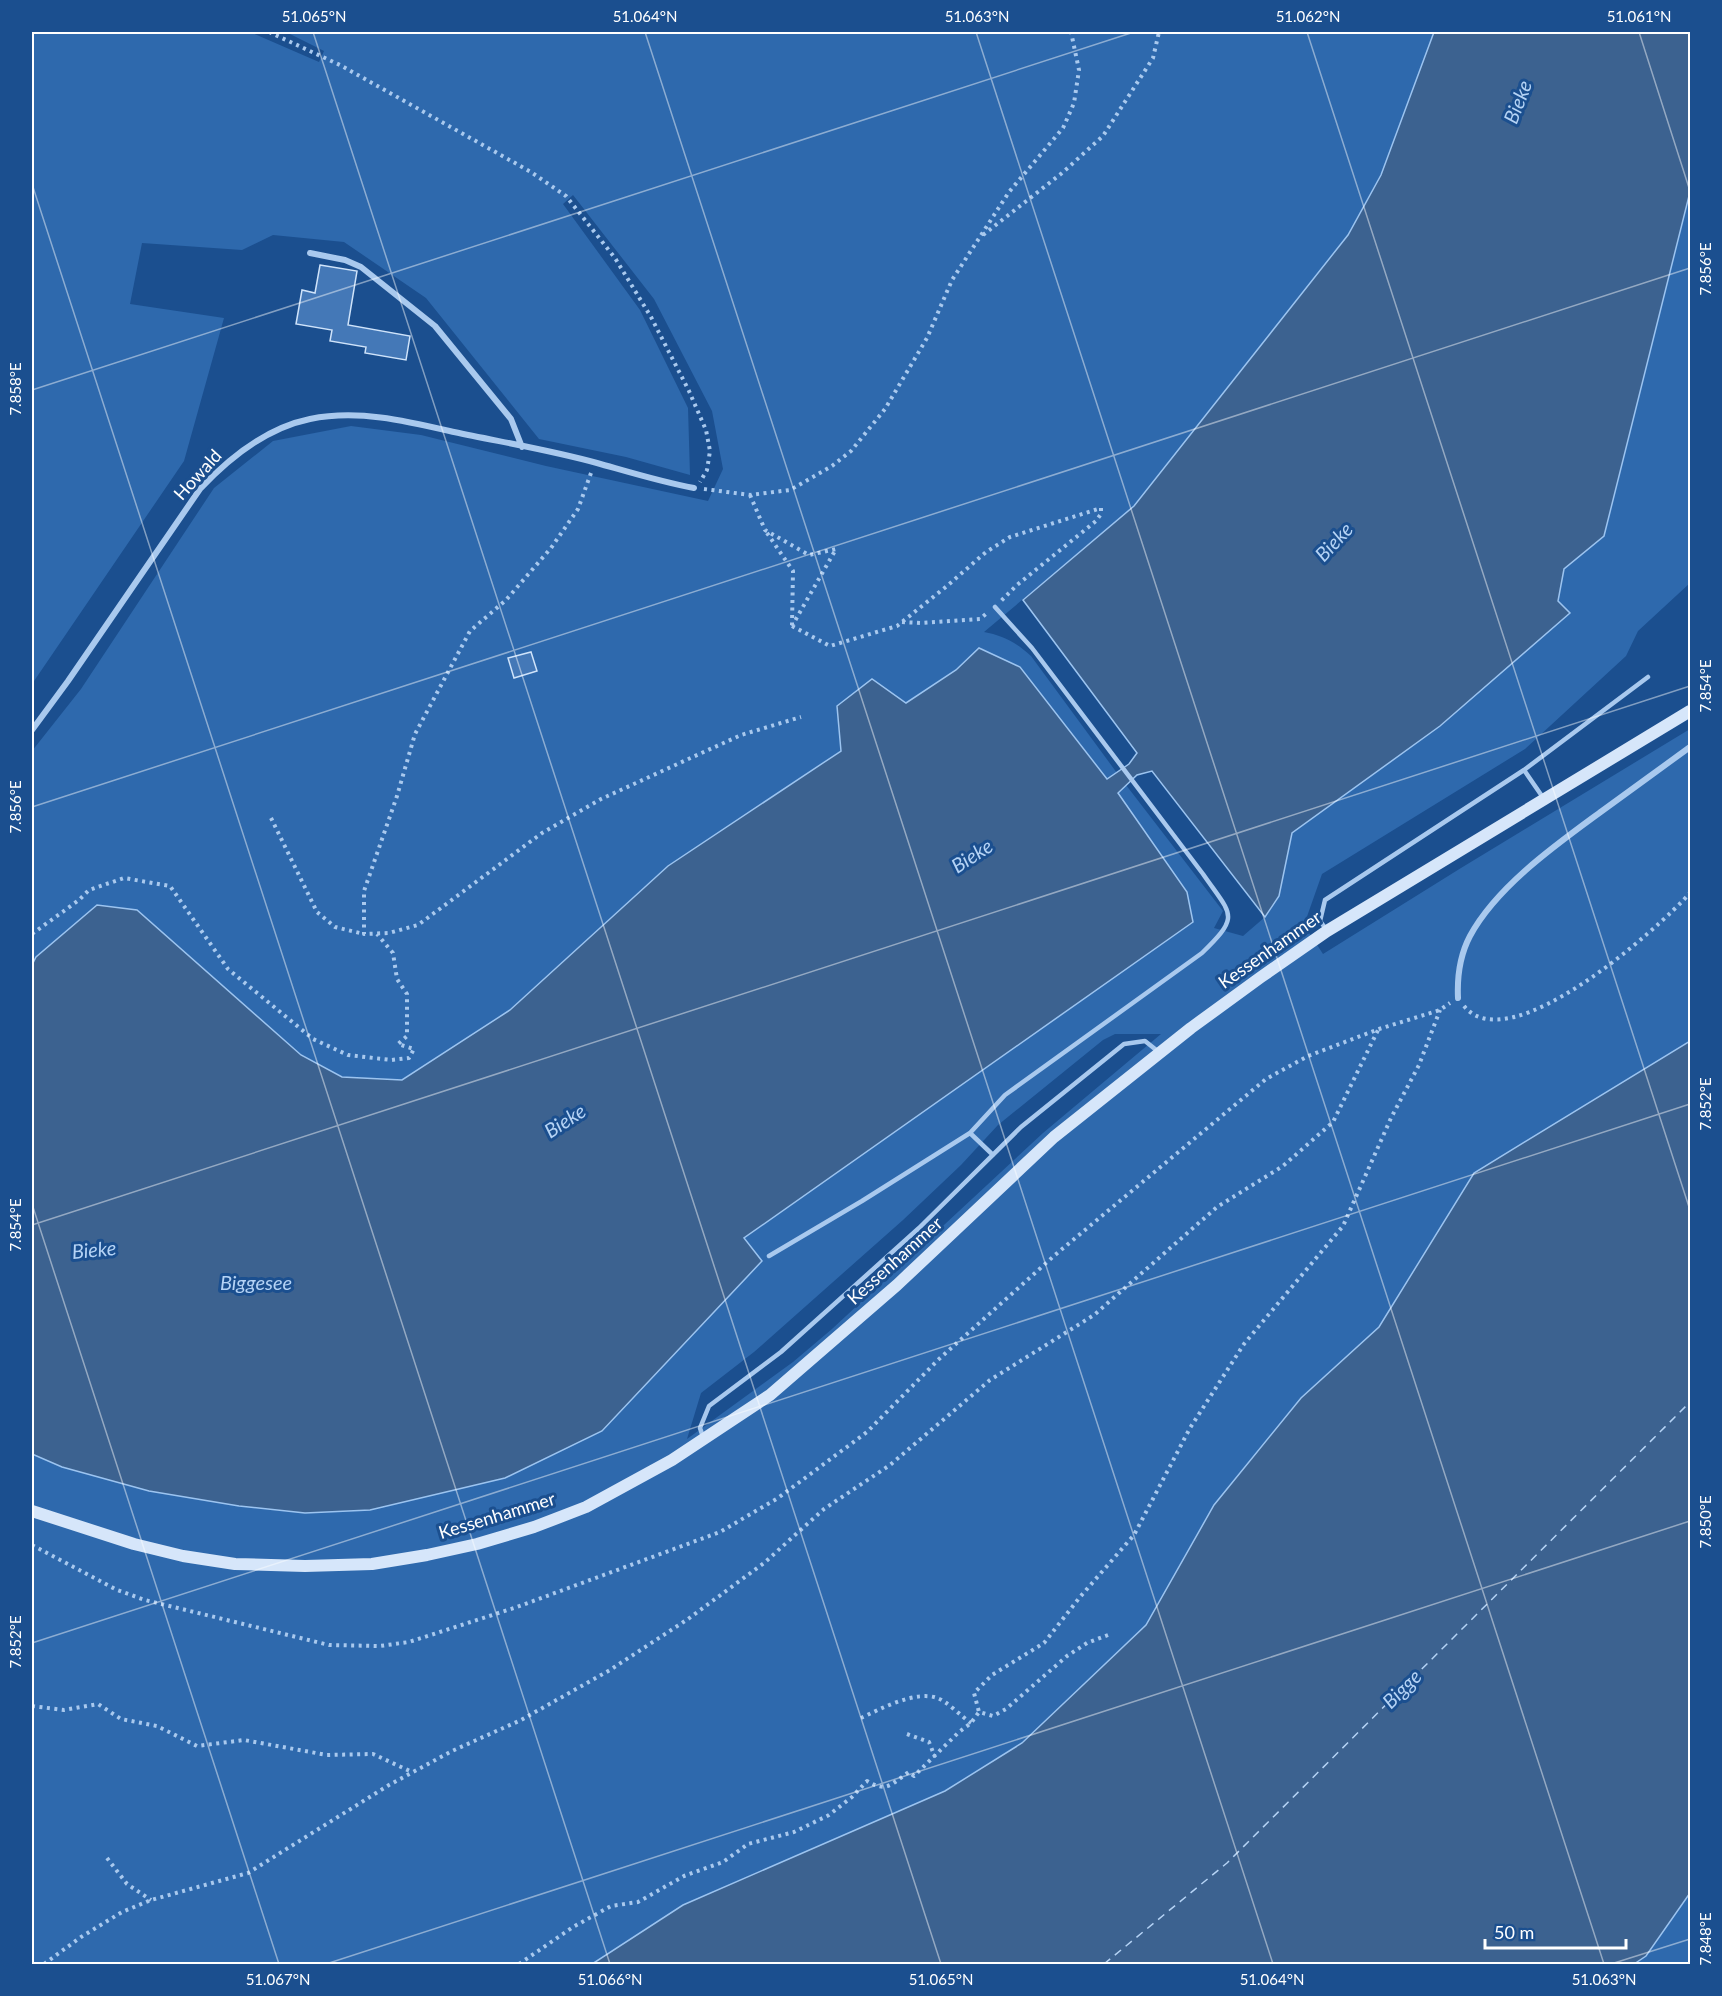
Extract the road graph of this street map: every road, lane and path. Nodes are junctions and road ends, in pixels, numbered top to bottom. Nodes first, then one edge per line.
1 (269, 32) edge
2 (1071, 32) edge
3 (1159, 32) edge
4 (980, 237) junction
5 (310, 253) dead end
6 (522, 447) junction
7 (595, 463) junction
8 (694, 488) junction
9 (750, 495) junction
10 (765, 530) junction
11 (995, 607) junction
12 (902, 622) junction
13 (792, 626) junction
14 (1648, 677) dead end
15 (1690, 711) edge
16 (801, 717) dead end
17 (32, 730) edge
18 (1690, 747) edge
19 (1524, 770) junction
20 (1544, 799) junction
21 (271, 818) dead end
22 (1690, 893) edge
23 (1327, 931) junction
24 (32, 934) edge
25 (364, 934) junction
26 (376, 934) junction
27 (1458, 998) joint
28 (1440, 1010) dead end
29 (1379, 1029) dead end
30 (1160, 1053) junction
31 (970, 1133) junction
32 (993, 1155) junction
33 (769, 1256) dead end
34 (703, 1439) junction
35 (32, 1511) edge
36 (1108, 1635) dead end
37 (32, 1706) edge
38 (979, 1712) junction
39 (861, 1718) dead end
40 (971, 1723) junction
41 (907, 1734) dead end
42 (935, 1757) junction
43 (412, 1773) junction
44 (106, 1858) dead end
45 (151, 1900) junction
46 (44, 1965) edge
47 (519, 1965) edge

1 - 8 path
2 - 4 path
3 - 4 path
4 - 9 path
5 - 6 street
6 - 7 street, Howald
6 - 17 street, Howald
7 - 8 street, Howald
7 - 25 path
8 - 9 path
9 - 10 path
10 - 13 path
10 - 13 path
11 - 12 path
11 - 12 path
11 - 31 lane
12 - 13 path
14 - 19 lane
15 - 20 main road, Kessenhammer
16 - 26 path
18 - 27 street
19 - 20 lane
19 - 23 lane
20 - 23 main road, Kessenhammer
21 - 25 path
22 - 27 path
23 - 30 main road, Kessenhammer
24 - 26 path
25 - 26 path
28 - 38 path
29 - 43 path
30 - 32 lane
30 - 34 main road, Kessenhammer
31 - 32 lane
31 - 33 lane
32 - 34 lane
34 - 35 main road, Kessenhammer
36 - 38 path
37 - 43 path
38 - 40 path
39 - 40 path
40 - 42 path
41 - 42 path
42 - 47 path
43 - 45 path
44 - 45 path
45 - 46 path

